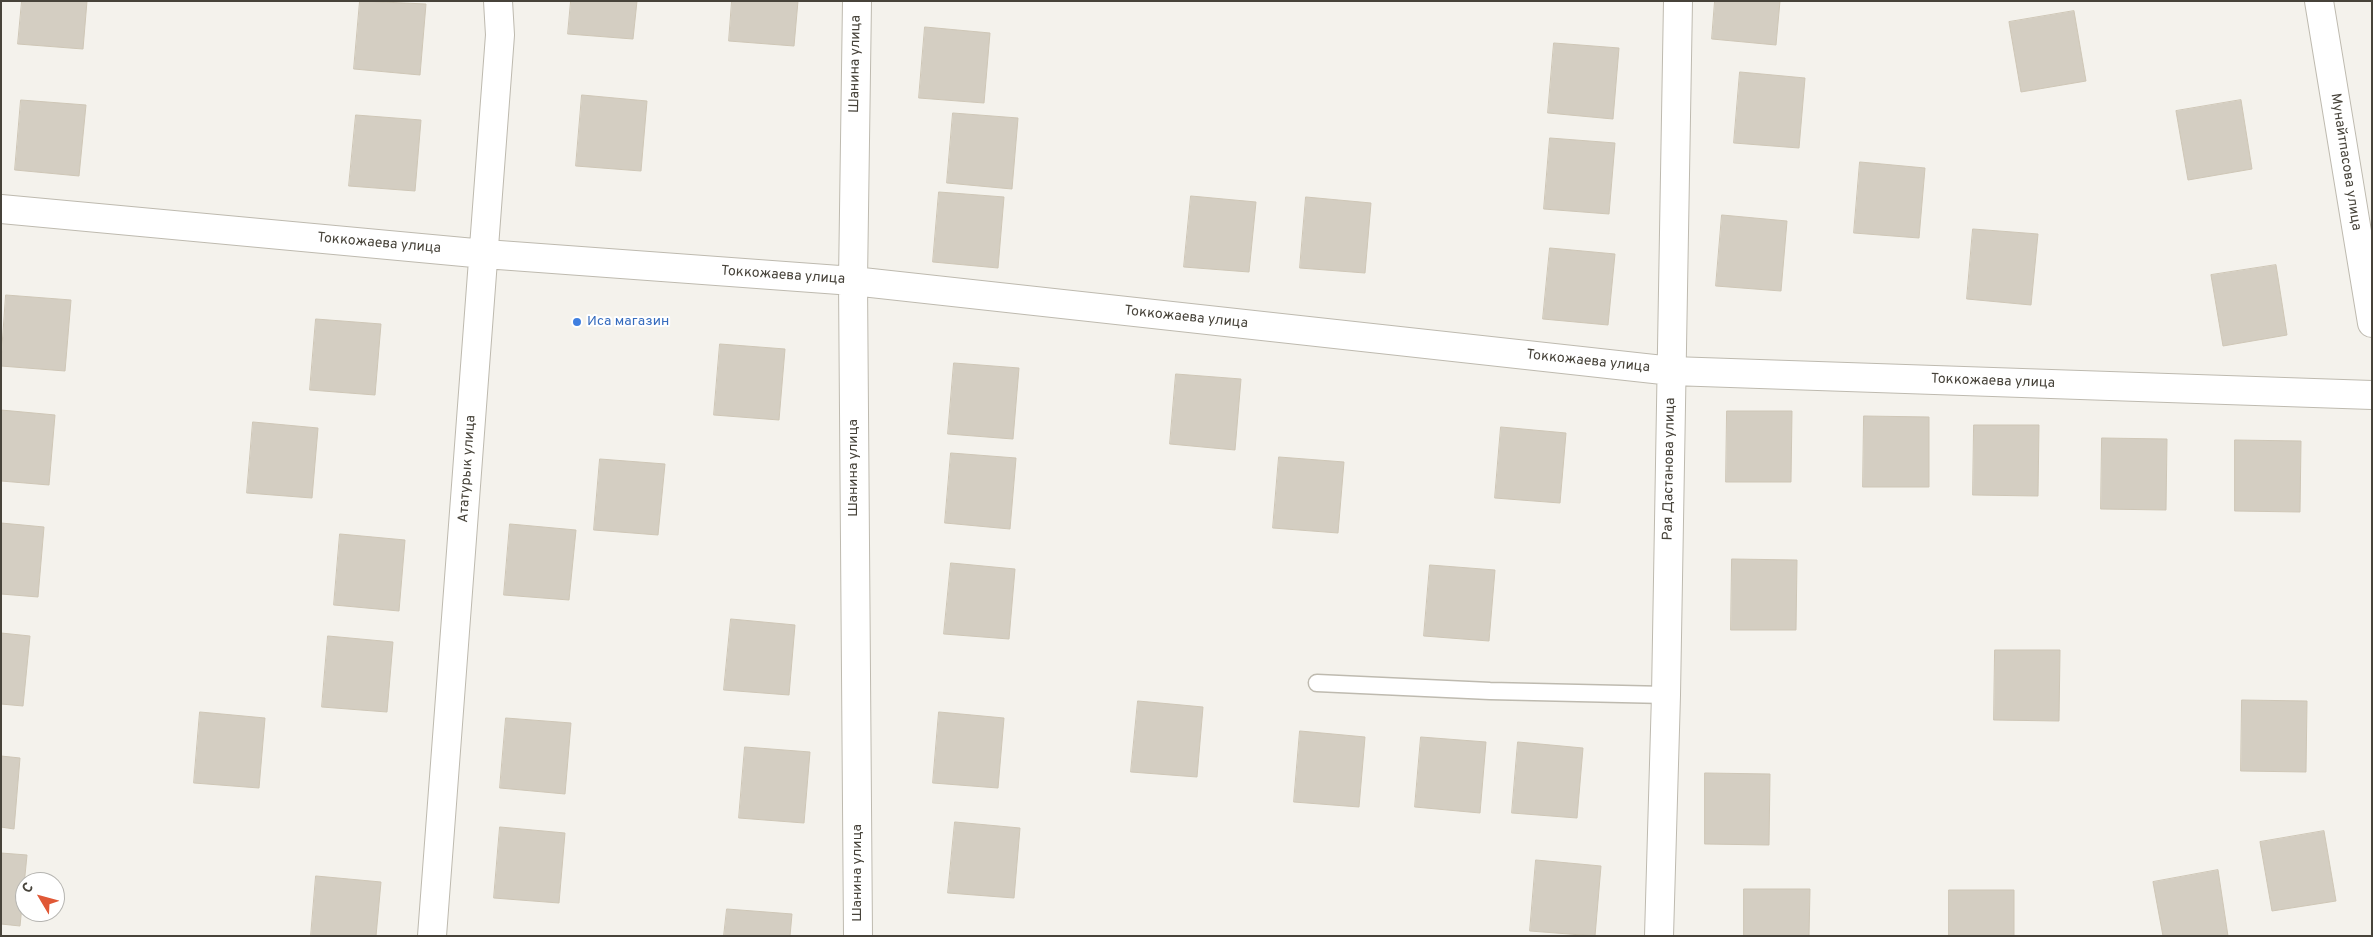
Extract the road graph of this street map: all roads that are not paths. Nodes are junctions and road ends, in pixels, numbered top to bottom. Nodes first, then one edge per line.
1 (498, 1) edge
2 (857, 1) edge
3 (1678, 1) edge
4 (2319, 1) edge
5 (1, 209) edge
6 (485, 254) junction
7 (853, 282) junction
8 (2372, 323) edge
9 (1672, 371) junction
10 (2372, 395) edge
11 (1317, 683) dead end
12 (1666, 695) junction
13 (432, 936) edge
14 (858, 936) edge
15 (1659, 936) edge

1 - 6 street, Ататурык улица
2 - 7 street, Шанина улица
3 - 9 street, Рая Дастанова улица
4 - 8 street, Мунайтпасова улица
5 - 6 street, Токкожаева улица
6 - 7 street, Токкожаева улица
6 - 13 street, Ататурык улица
7 - 9 street, Токкожаева улица
7 - 14 street, Шанина улица
9 - 10 street, Токкожаева улица
9 - 12 street, Рая Дастанова улица
11 - 12 lane
12 - 15 street, Рая Дастанова улица

